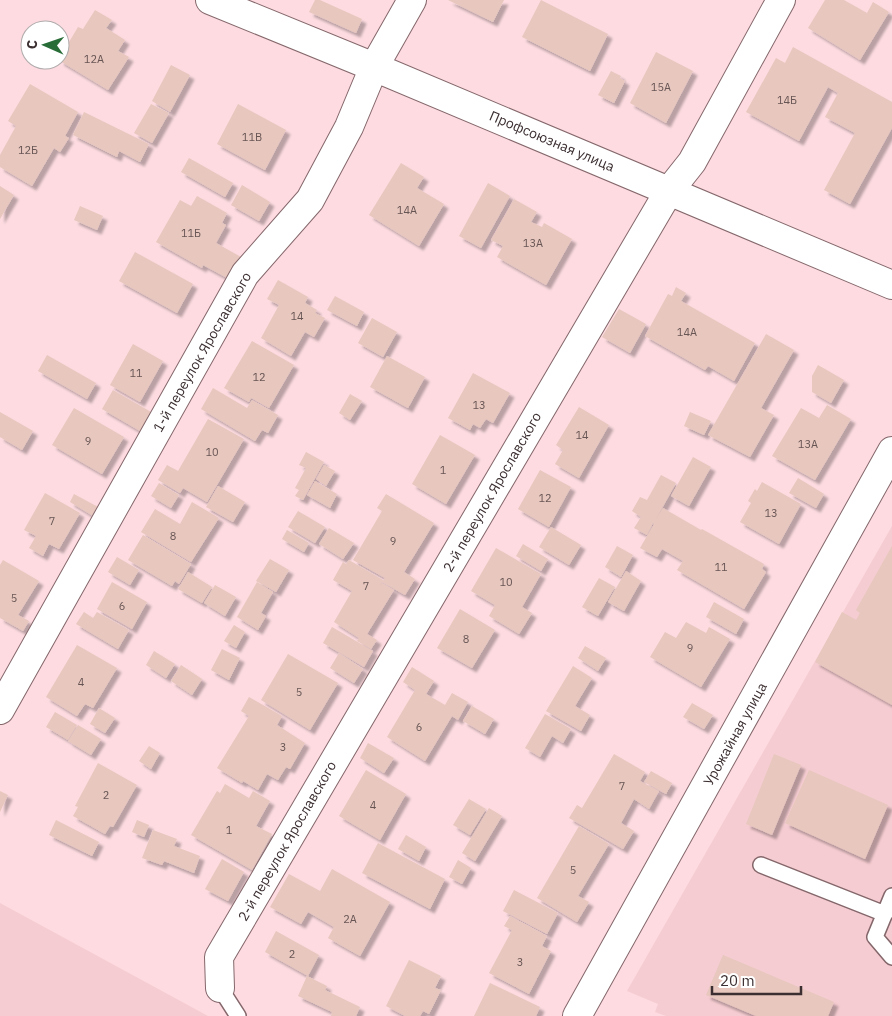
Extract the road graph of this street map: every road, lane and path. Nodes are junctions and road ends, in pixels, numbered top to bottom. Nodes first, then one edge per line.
1 (210, 0) edge
2 (412, 0) edge
3 (780, 0) edge
4 (374, 67) junction
5 (669, 191) junction
6 (892, 285) edge
7 (892, 451) edge
8 (0, 710) edge
9 (760, 865) dead end
10 (892, 896) edge
11 (885, 914) junction
12 (892, 957) edge
13 (220, 988) joint
14 (238, 1016) edge
15 (577, 1016) edge

1 - 4 street, Профсоюзная улица
2 - 4 street, 1-й переулок Ярославского
3 - 5 street, 2-й переулок Ярославского
4 - 5 street, Профсоюзная улица
4 - 8 street, 1-й переулок Ярославского
5 - 6 street, Профсоюзная улица
5 - 13 street, 2-й переулок Ярославского
7 - 15 street, Урожайная улица
9 - 11 lane
10 - 11 lane
11 - 12 lane
13 - 14 lane

